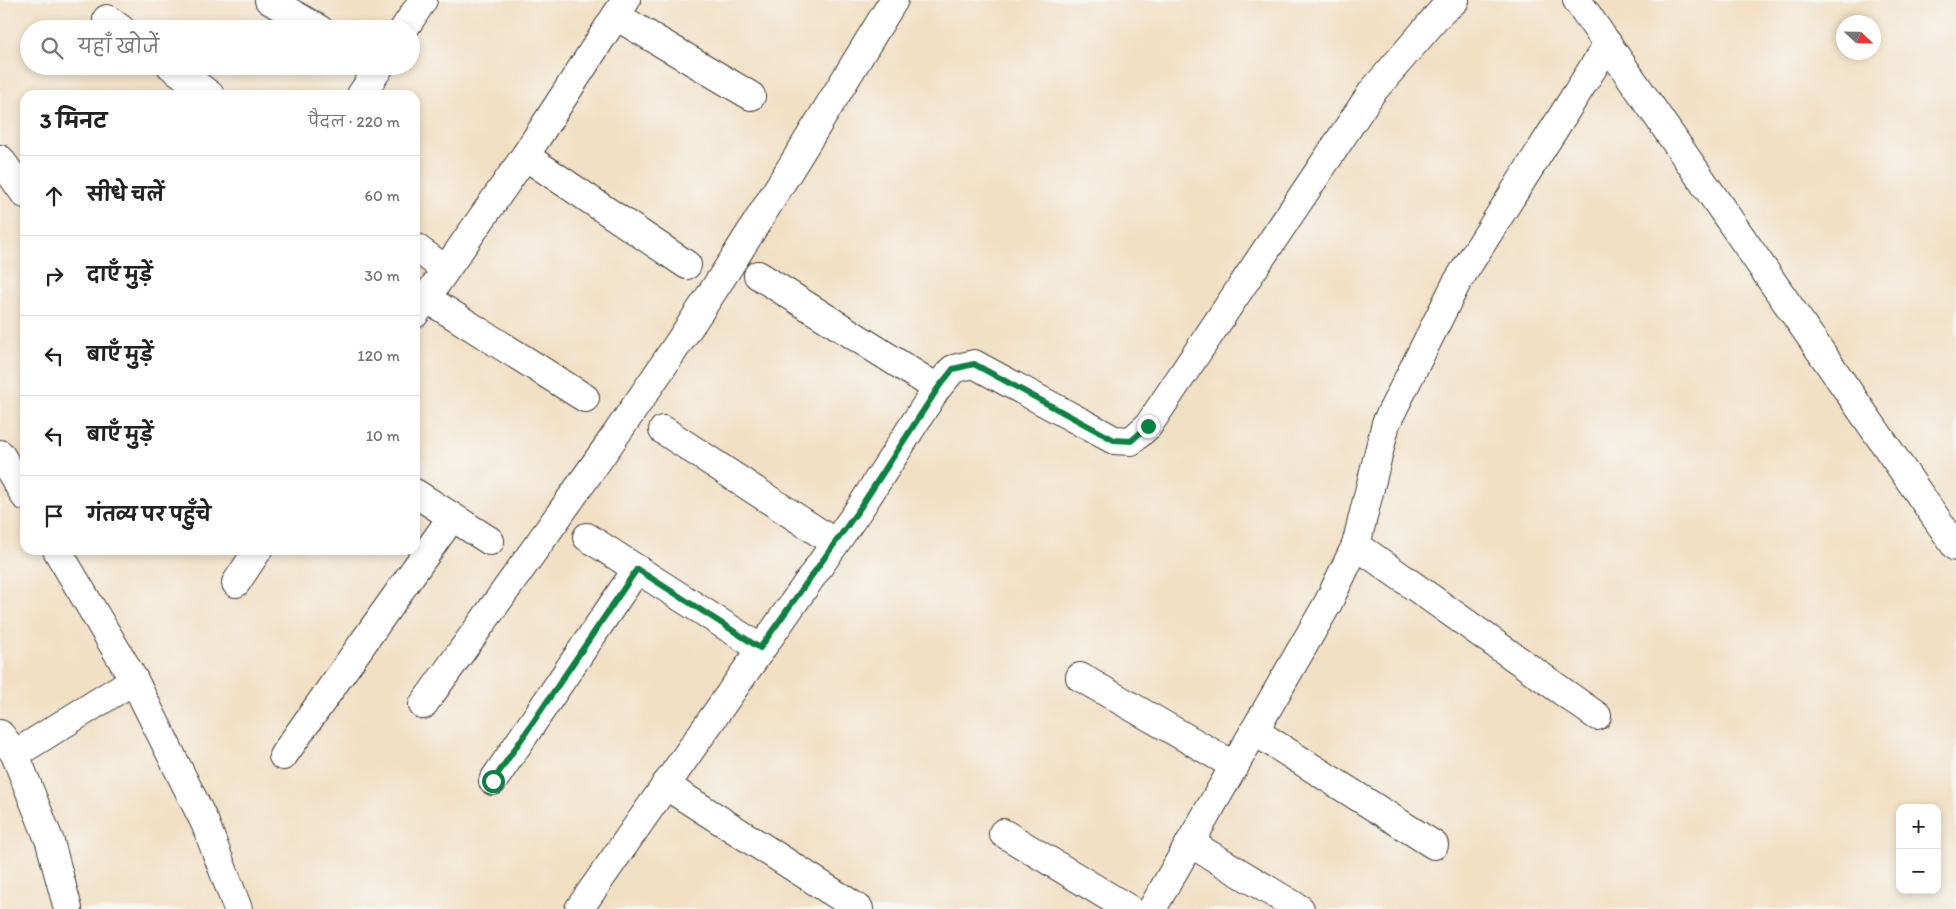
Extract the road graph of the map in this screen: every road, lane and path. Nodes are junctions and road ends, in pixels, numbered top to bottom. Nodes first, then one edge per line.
1 (269, 0) edge
2 (423, 0) edge
3 (894, 0) edge
4 (1455, 0) edge
5 (1576, 0) edge
6 (621, 8) edge
7 (303, 20) edge
8 (410, 20) edge
9 (1608, 44) junction
10 (183, 75) edge
11 (374, 75) edge
12 (203, 90) edge
13 (364, 90) edge
14 (751, 96) dead end
15 (525, 156) junction
16 (0, 159) edge
17 (20, 185) edge
18 (420, 250) edge
19 (687, 265) dead end
20 (445, 269) junction
21 (758, 276) dead end
22 (420, 306) edge
23 (938, 388) junction
24 (585, 398) dead end
25 (663, 430) dead end
26 (0, 454) edge
27 (20, 488) edge
28 (420, 496) edge
29 (452, 517) junction
30 (587, 537) dead end
31 (490, 541) dead end
32 (835, 543) junction
33 (1356, 545) junction
34 (1956, 547) edge
35 (60, 555) edge
36 (255, 555) edge
37 (637, 569) junction
38 (236, 583) dead end
39 (760, 648) junction
40 (1080, 677) dead end
41 (134, 680) junction
42 (424, 704) dead end
43 (1597, 716) dead end
44 (1254, 731) junction
45 (7, 744) edge
46 (283, 756) dead end
47 (1235, 766) junction
48 (493, 781) dead end
49 (665, 785) junction
50 (1003, 833) dead end
51 (1190, 843) junction
52 (1434, 845) dead end
53 (68, 909) edge
54 (238, 909) edge
55 (579, 909) edge
56 (859, 909) edge
57 (1129, 909) edge
58 (1152, 909) edge
59 (1300, 909) edge

1 - 7 street
2 - 8 street
3 - 42 street
4 - 23 street
5 - 9 street
6 - 14 street
6 - 15 street
9 - 33 street
9 - 34 street
10 - 12 street
11 - 13 street
15 - 19 street
15 - 20 street
16 - 17 street
18 - 20 street
20 - 22 street
21 - 23 street
22 - 24 street
23 - 32 street
25 - 32 street
26 - 27 street
28 - 29 street
29 - 31 street
29 - 46 street
30 - 37 street
32 - 39 street
33 - 43 street
33 - 44 street
35 - 41 street
36 - 38 street
37 - 39 street
37 - 48 street
39 - 49 street
40 - 47 street
41 - 45 street
41 - 54 street
44 - 47 street
44 - 52 street
45 - 53 street
47 - 51 street
49 - 55 street
49 - 56 street
50 - 57 street
51 - 58 street
51 - 59 street

